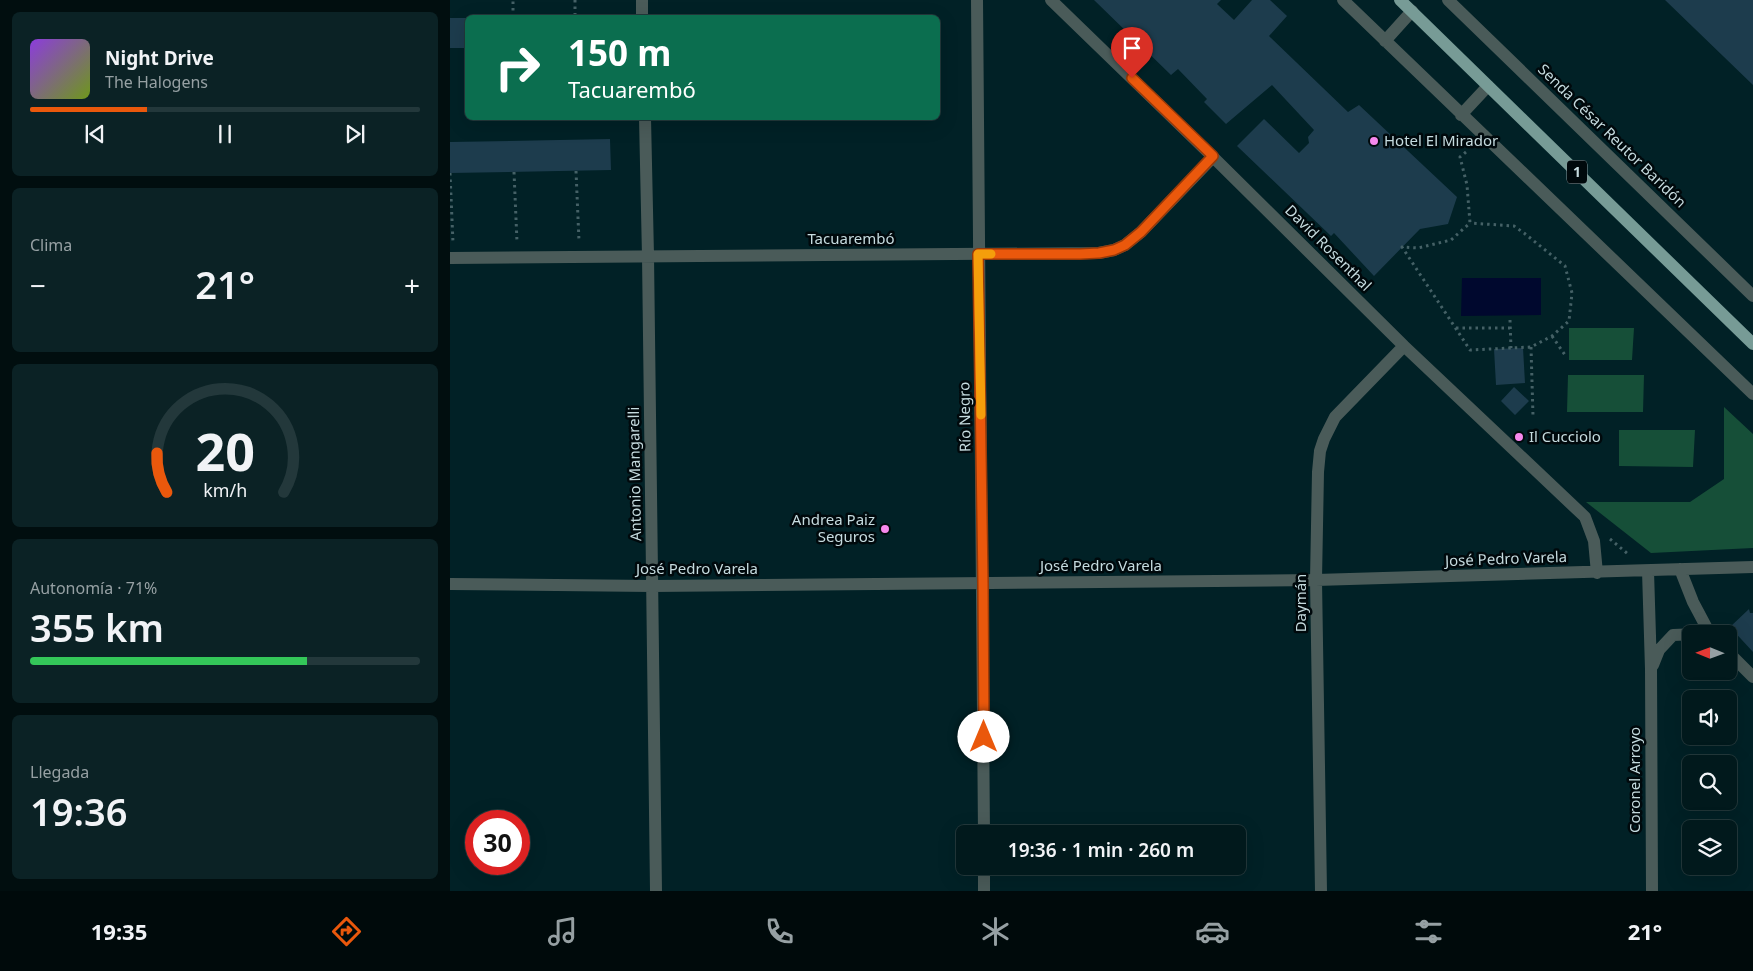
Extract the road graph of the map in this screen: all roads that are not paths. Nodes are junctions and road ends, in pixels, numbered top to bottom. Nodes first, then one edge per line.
1 (642, 0) edge
2 (977, 0) edge
3 (1051, 0) edge
4 (1343, 0) edge
5 (1400, 0) edge
6 (1448, 0) edge
7 (1412, 11) junction
8 (642, 15) edge
9 (1385, 40) junction
10 (1488, 86) junction
11 (1462, 115) junction
12 (645, 120) edge
13 (1213, 156) junction
14 (978, 254) junction
15 (648, 256) junction
16 (452, 258) edge
17 (1753, 296) edge
18 (1753, 344) edge
19 (1404, 346) junction
20 (1753, 394) edge
21 (1753, 567) edge
22 (1680, 569) junction
23 (1648, 571) junction
24 (1597, 573) junction
25 (1316, 580) junction
26 (983, 583) junction
27 (450, 584) edge
28 (652, 586) junction
29 (1706, 625) edge
30 (1682, 634) edge
31 (1738, 662) edge
32 (1651, 670) junction
33 (1753, 677) edge
34 (984, 825) edge
35 (984, 875) edge
36 (656, 891) edge
37 (984, 891) edge
38 (1321, 891) edge
39 (1652, 891) edge

1 - 8 street
2 - 14 street, Río Negro
3 - 13 street, David Rosenthal
4 - 9 street
5 - 7 main road, 1
6 - 17 street, Senda César Reutor Baridón
7 - 9 street
7 - 10 main road, 1
9 - 11 street
10 - 11 street
10 - 18 main road, 1
11 - 20 street
12 - 15 street, Antonio Mangarelli
13 - 14 street, Tacuarembó
13 - 19 street, David Rosenthal
14 - 15 street, Tacuarembó
14 - 26 street, Río Negro
15 - 16 street, Tacuarembó
15 - 28 street, Antonio Mangarelli
19 - 24 street, David Rosenthal
19 - 25 street, Daymán
21 - 22 street, José Pedro Varela
22 - 23 street, José Pedro Varela
22 - 29 street
23 - 24 street, José Pedro Varela
23 - 32 street, Coronel Arroyo
24 - 25 street, José Pedro Varela
25 - 26 street, José Pedro Varela
25 - 38 street, Daymán
26 - 28 street, José Pedro Varela
26 - 34 street, Río Negro
27 - 28 street, José Pedro Varela
28 - 36 street, Antonio Mangarelli
30 - 32 street, Coronel Arroyo
31 - 33 street
32 - 39 street, Coronel Arroyo
35 - 37 street

